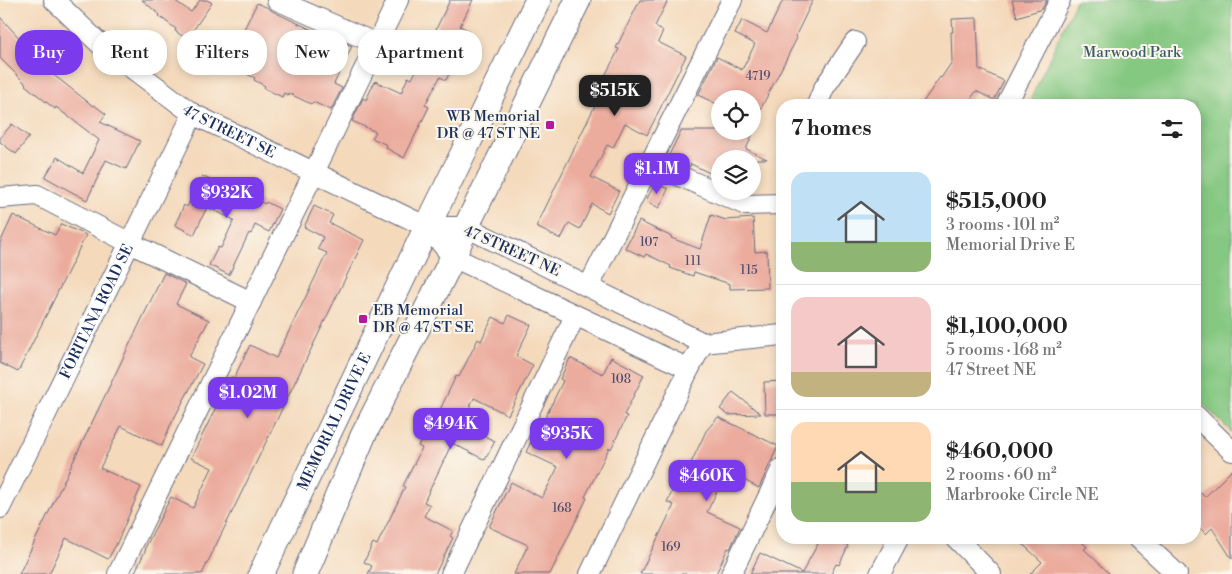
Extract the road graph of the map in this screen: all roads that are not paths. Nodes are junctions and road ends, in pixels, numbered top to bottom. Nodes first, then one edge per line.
1 (54, 0) edge
2 (278, 0) edge
3 (398, 0) edge
4 (538, 0) edge
5 (578, 0) edge
6 (732, 0) edge
7 (1060, 0) edge
8 (384, 30) edge
9 (358, 36) edge
10 (855, 42) dead end
11 (362, 75) edge
12 (819, 99) edge
13 (1009, 99) edge
14 (193, 114) junction
15 (650, 163) junction
16 (314, 173) junction
17 (0, 198) edge
18 (776, 204) edge
19 (427, 227) junction
20 (466, 227) junction
21 (130, 243) junction
22 (453, 257) junction
23 (589, 286) junction
24 (251, 302) junction
25 (575, 316) junction
26 (776, 336) edge
27 (703, 343) junction
28 (689, 369) junction
29 (1201, 421) edge
30 (1232, 451) edge
31 (776, 480) edge
32 (0, 508) edge
33 (896, 544) edge
34 (962, 544) edge
35 (1144, 544) edge
36 (118, 574) edge
37 (261, 574) edge
38 (305, 574) edge
39 (451, 574) edge
40 (590, 574) edge
41 (731, 574) edge
42 (880, 574) edge
43 (990, 574) edge
44 (1176, 574) edge

1 - 14 street, 47 STREET SE
2 - 9 street
3 - 8 street
4 - 19 main road, MEMORIAL DRIVE E
5 - 20 main road
6 - 15 street
7 - 13 street
10 - 12 street
11 - 16 street
14 - 16 street, 47 STREET SE
14 - 21 street, FORITANA ROAD SE
15 - 18 street
15 - 23 street
16 - 19 street, 47 STREET SE
16 - 24 street
17 - 21 street
19 - 20 street, 47 STREET NE
19 - 22 street, 47 STREET NE
19 - 37 main road, MEMORIAL DRIVE E
20 - 22 main road
20 - 23 street, 47 STREET NE
21 - 24 street
21 - 32 street, FORITANA ROAD SE
22 - 25 street, 47 STREET NE
22 - 38 main road
23 - 27 street, 47 STREET NE
24 - 36 street
25 - 28 street, 47 STREET NE
25 - 39 street
26 - 27 street
27 - 28 street
28 - 40 street
29 - 30 street
31 - 41 street
33 - 42 street
34 - 43 street
35 - 44 street

